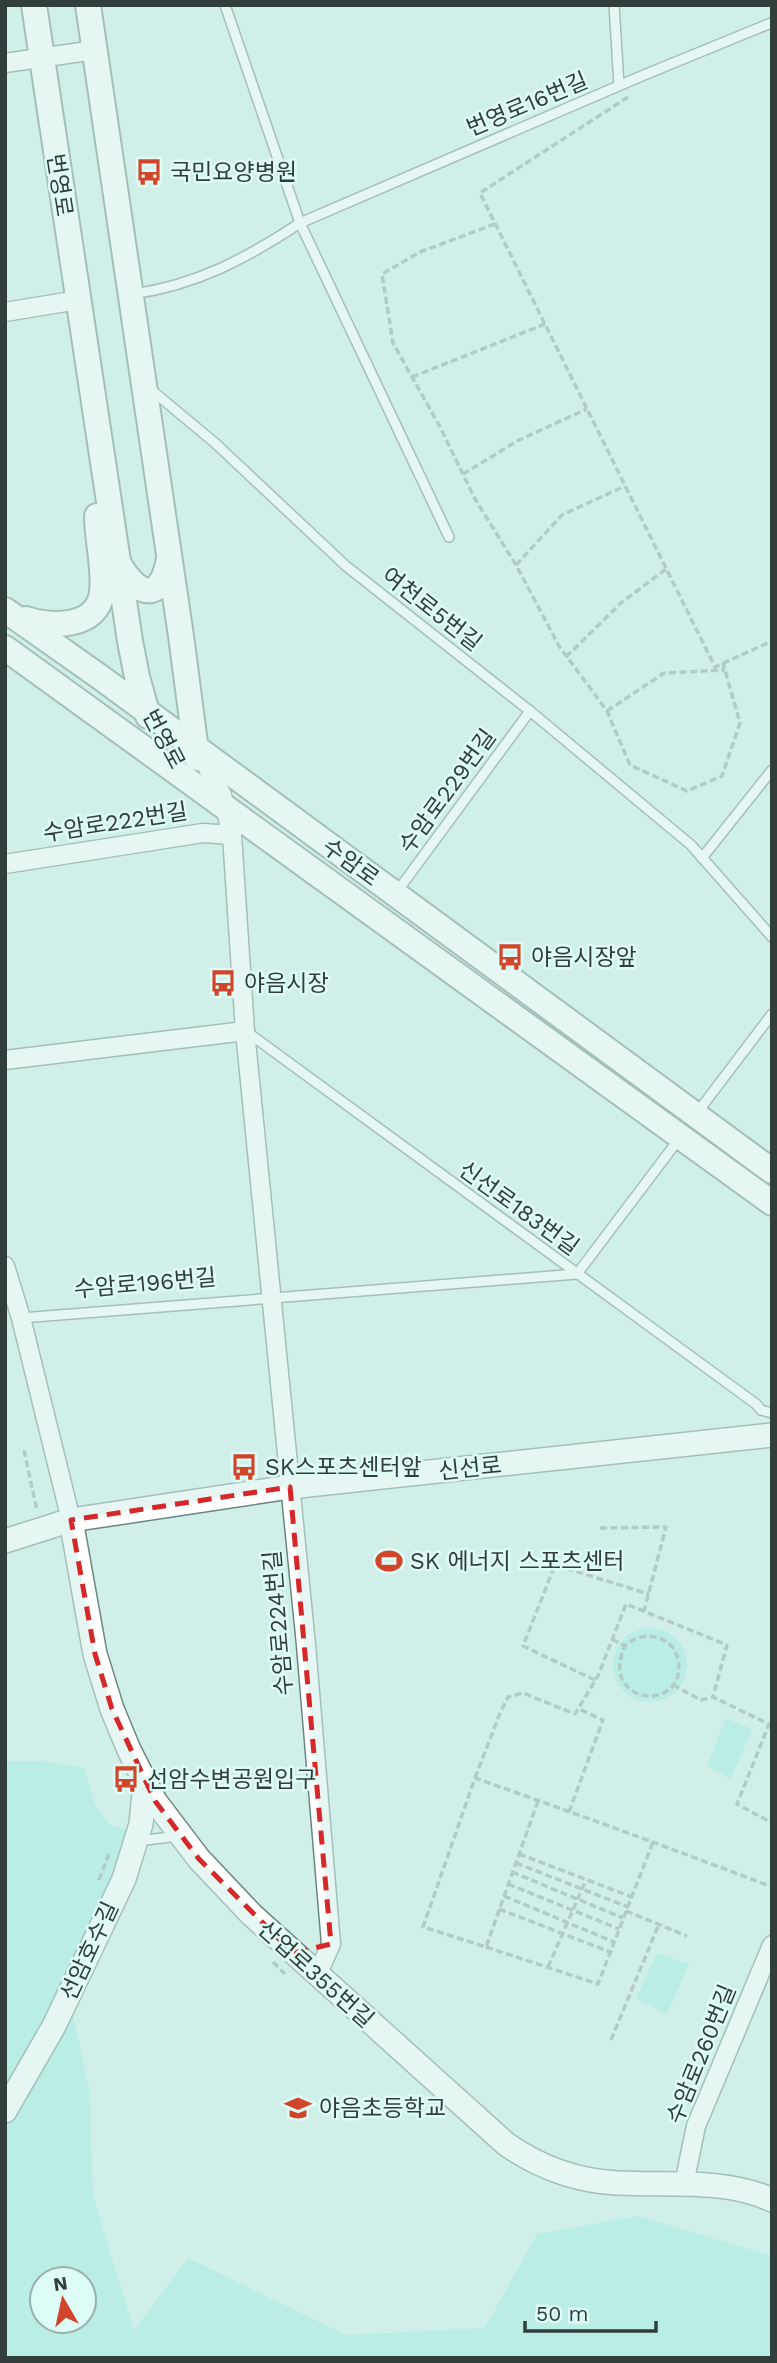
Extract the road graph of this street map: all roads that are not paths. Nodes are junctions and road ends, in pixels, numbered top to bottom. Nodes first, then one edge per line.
1 (34, 5) edge
2 (88, 5) edge
3 (225, 5) edge
4 (614, 5) edge
5 (771, 23) edge
6 (95, 50) junction
7 (41, 58) junction
8 (5, 63) edge
9 (619, 85) junction
10 (300, 223) junction
11 (131, 295) junction
12 (78, 300) junction
13 (5, 313) edge
14 (144, 384) junction
15 (97, 424) junction
16 (449, 537) dead end
17 (170, 557) junction
18 (118, 564) junction
19 (7, 611) edge
20 (5, 648) edge
21 (146, 711) junction
22 (530, 711) junction
23 (197, 749) junction
24 (772, 770) edge
25 (187, 780) junction
26 (227, 810) junction
27 (232, 835) junction
28 (702, 858) junction
29 (5, 864) edge
30 (395, 894) junction
31 (772, 937) edge
32 (772, 1014) edge
33 (245, 1031) junction
34 (5, 1060) edge
35 (695, 1115) junction
36 (680, 1138) junction
37 (772, 1171) edge
38 (772, 1203) edge
39 (5, 1266) edge
40 (577, 1274) junction
41 (272, 1297) junction
42 (21, 1318) junction
43 (772, 1413) edge
44 (772, 1435) edge
45 (290, 1487) junction
46 (71, 1520) junction
47 (5, 1541) edge
48 (145, 1782) junction
49 (181, 1835) junction
50 (136, 1842) junction
51 (331, 1944) junction
52 (772, 1945) edge
53 (293, 1953) junction
54 (317, 1975) junction
55 (5, 2111) edge
56 (684, 2184) junction
57 (772, 2200) edge

1 - 7 main road, 번영로
2 - 6 main road, 번영로
3 - 10 lane
4 - 9 lane
5 - 9 lane, 번영로16번길
6 - 7 street
6 - 11 main road, 번영로
7 - 8 street
7 - 12 main road, 번영로
9 - 10 lane, 번영로16번길
10 - 11 lane, 번영로16번길
10 - 16 lane
11 - 14 main road, 번영로
12 - 13 street
12 - 15 main road, 번영로
14 - 17 main road, 번영로
14 - 22 lane, 여천로5번길
15 - 18 main road, 번영로
15 - 19 main road
17 - 18 main road
17 - 23 main road, 번영로
18 - 21 main road, 번영로
19 - 21 main road, 수암로
20 - 25 main road, 수암로
21 - 23 main road, 수암로
21 - 25 main road, 번영로
22 - 28 lane, 여천로5번길
22 - 30 lane, 수암로229번길
23 - 25 main road, 번영로
23 - 26 street, 수암로224번길
23 - 30 main road, 수암로
24 - 28 lane
25 - 26 main road, 수암로
26 - 27 street, 수암로224번길
26 - 36 main road, 수암로
27 - 29 street, 수암로222번길
27 - 33 street, 수암로224번길
28 - 31 lane, 여천로5번길
30 - 35 main road, 수암로
32 - 35 lane
33 - 34 street
33 - 40 lane, 신선로183번길
33 - 41 street, 수암로224번길
35 - 37 main road, 수암로
36 - 38 main road, 수암로
36 - 40 lane
39 - 42 street
40 - 41 lane
40 - 43 lane, 신선로183번길
41 - 42 lane, 수암로196번길
41 - 45 street, 수암로224번길
42 - 46 street
44 - 45 street, 신선로
45 - 46 street, 신선로
45 - 51 street, 수암로224번길
46 - 47 street, 신선로
46 - 48 street, 산업로355번길
48 - 49 street, 산업로355번길
48 - 50 street, 선암호수길
49 - 50 lane
49 - 53 street, 산업로355번길
50 - 55 street, 선암호수길
51 - 53 street
51 - 54 street
52 - 56 street, 수암로260번길
53 - 54 street, 산업로355번길
54 - 56 street, 산업로355번길
56 - 57 street, 산업로355번길

